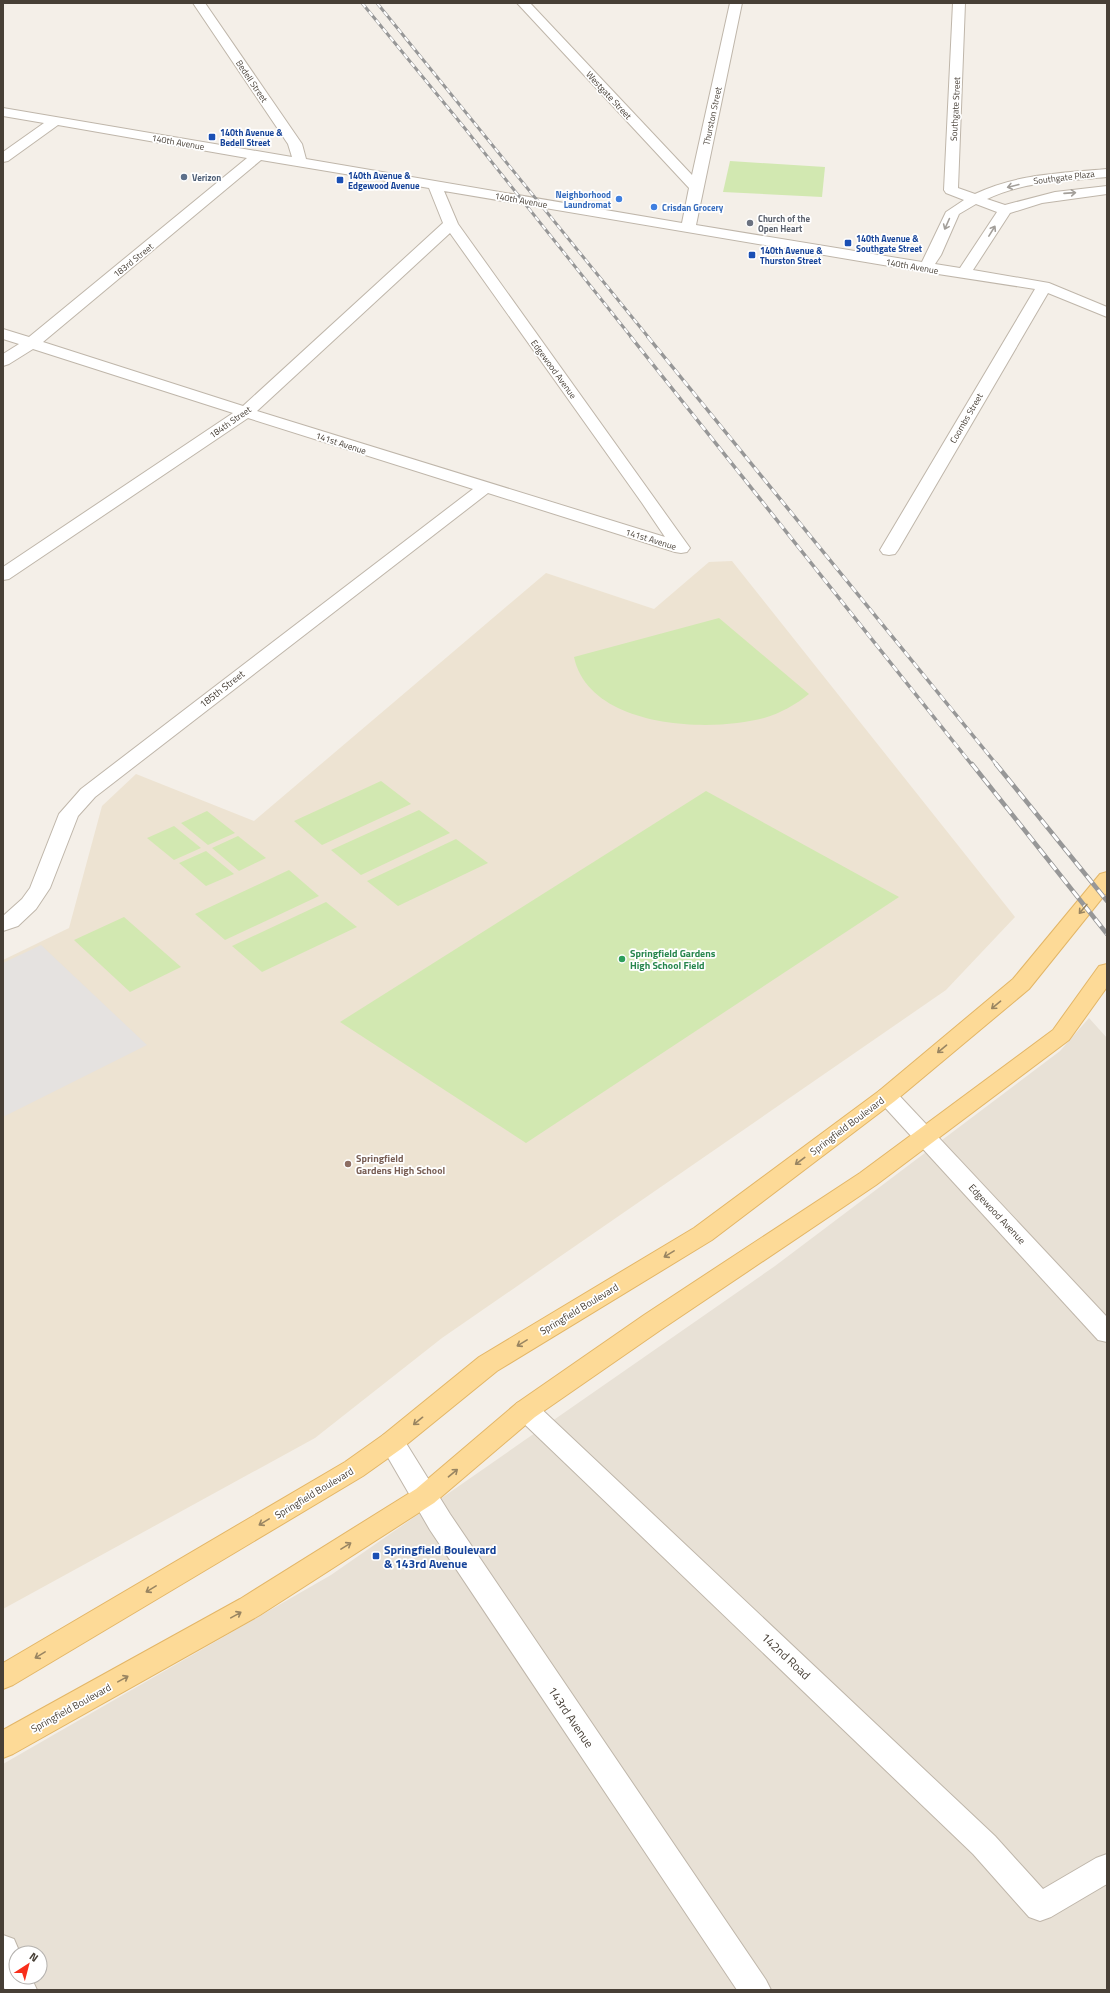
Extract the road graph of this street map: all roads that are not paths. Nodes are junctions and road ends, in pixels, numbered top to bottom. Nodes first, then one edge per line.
1 (200, 3) edge
2 (523, 3) edge
3 (736, 3) edge
4 (959, 3) edge
5 (6, 108) edge
6 (55, 121) junction
7 (259, 155) junction
8 (3, 158) edge
9 (300, 162) junction
10 (1107, 173) edge
11 (435, 185) junction
12 (696, 187) junction
13 (1107, 190) edge
14 (975, 199) junction
15 (1005, 210) junction
16 (451, 224) junction
17 (688, 228) junction
18 (925, 268) junction
19 (964, 274) junction
20 (1044, 286) junction
21 (1107, 312) edge
22 (3, 334) edge
23 (32, 343) junction
24 (3, 361) edge
25 (246, 412) junction
26 (484, 488) junction
27 (681, 548) joint
28 (889, 550) dead end
29 (3, 575) edge
30 (1107, 878) edge
31 (3, 924) edge
32 (1107, 971) edge
33 (887, 1096) junction
34 (926, 1138) junction
35 (1107, 1333) edge
36 (526, 1410) junction
37 (392, 1442) junction
38 (425, 1496) junction
39 (3, 1677) edge
40 (3, 1746) edge
41 (1107, 1868) edge
42 (3, 1949) edge
43 (20, 1990) edge
44 (755, 1990) edge

1 - 9 street, Bedell Street
2 - 12 street, Westgate Street
3 - 12 street, Thurston Street
4 - 14 street, Southgate Street
5 - 6 street, 140th Avenue
6 - 7 street, 140th Avenue
6 - 8 street
7 - 9 street, 140th Avenue
7 - 23 street, 183rd Street
9 - 11 street, 140th Avenue
10 -> 14 street, Southgate Plaza
11 - 16 street, Edgewood Avenue
11 - 17 street, 140th Avenue
12 - 17 street, Thurston Street
15 -> 13 street, Southgate Plaza
14 - 15 street, Southgate Street
14 -> 18 street
19 -> 15 street
16 - 25 street, 184th Street
16 - 27 street, Edgewood Avenue
17 - 18 street, 140th Avenue
18 - 19 street, 140th Avenue
19 - 20 street, 140th Avenue
20 - 21 street, 140th Avenue
20 - 28 street, Coombs Street
22 - 23 street, 141st Avenue
23 - 24 street, 183rd Street
23 - 25 street, 141st Avenue
25 - 26 street, 141st Avenue
25 - 29 street, 184th Street
26 - 27 street, 141st Avenue
26 - 31 street, 185th Street
30 -> 33 main road, Springfield Boulevard
32 - 34 main road, Springfield Boulevard
33 - 34 street, Edgewood Avenue
33 -> 37 main road, Springfield Boulevard
34 - 35 street, Edgewood Avenue
34 - 36 main road, Springfield Boulevard
38 -> 36 main road, Springfield Boulevard
36 - 41 street, 142nd Road
37 - 38 street, 143rd Avenue
37 -> 39 main road, Springfield Boulevard
40 -> 38 main road, Springfield Boulevard
38 - 44 street, 143rd Avenue
42 - 43 street

